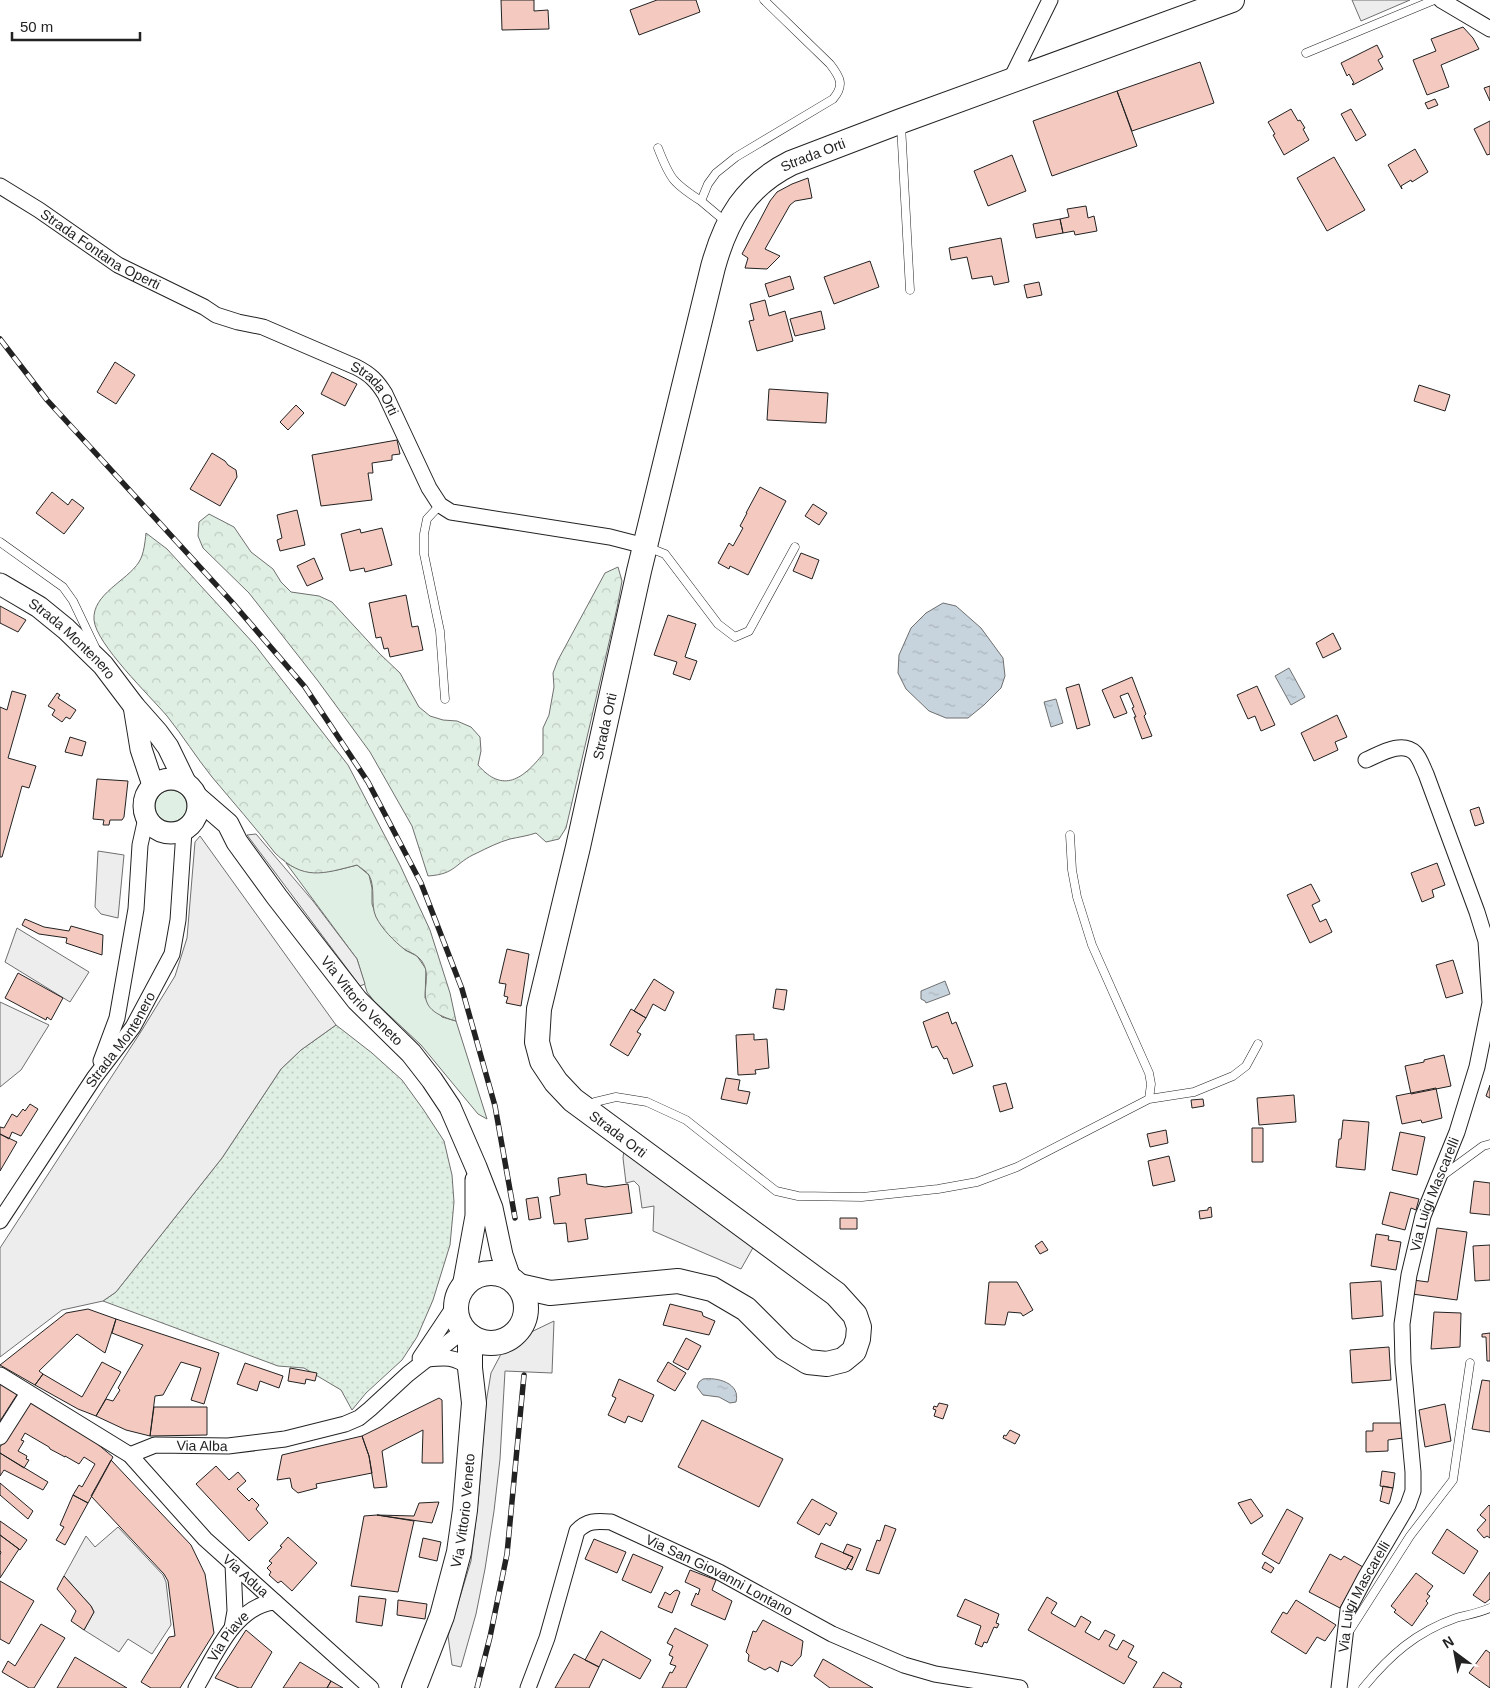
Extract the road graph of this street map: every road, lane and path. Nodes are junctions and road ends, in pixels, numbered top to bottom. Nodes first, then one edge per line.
1 (764, 0) edge
2 (1050, 0) edge
3 (1232, 0) edge
4 (1434, 0) edge
5 (1441, 0) edge
6 (1490, 29) edge
7 (1306, 53) dead end
8 (1009, 82) junction
9 (901, 121) junction
10 (658, 148) dead end
11 (0, 186) edge
12 (701, 201) junction
13 (728, 224) junction
14 (910, 290) dead end
15 (204, 307) joint
16 (440, 505) junction
17 (0, 542) edge
18 (645, 546) junction
19 (795, 547) dead end
20 (0, 584) edge
21 (103, 665) junction
22 (445, 699) dead end
23 (134, 706) junction
24 (1366, 760) dead end
25 (153, 785) junction
26 (191, 790) junction
27 (146, 818) junction
28 (187, 828) junction
29 (1070, 835) dead end
30 (237, 842) junction
31 (1258, 1044) dead end
32 (94, 1078) junction
33 (1149, 1099) junction
34 (585, 1109) junction
35 (1490, 1144) edge
36 (476, 1167) junction
37 (1439, 1178) junction
38 (0, 1221) edge
39 (514, 1282) junction
40 (587, 1291) junction
41 (460, 1295) junction
42 (524, 1319) junction
43 (467, 1333) junction
44 (499, 1342) junction
45 (427, 1359) junction
46 (1470, 1363) dead end
47 (470, 1368) junction
48 (408, 1374) junction
49 (0, 1375) edge
50 (28, 1393) junction
51 (474, 1403) junction
52 (0, 1437) edge
53 (130, 1455) junction
54 (233, 1564) junction
55 (276, 1602) junction
56 (1490, 1608) edge
57 (442, 1616) junction
58 (232, 1628) junction
59 (1345, 1637) junction
60 (196, 1688) edge
61 (371, 1688) edge
62 (414, 1688) edge
63 (432, 1688) edge
64 (528, 1688) edge
65 (1020, 1688) edge
66 (1339, 1688) edge
67 (1363, 1688) edge

1 - 12 lane
2 - 8 street
3 - 8 main road, Strada Orti
4 - 7 lane
5 - 6 street
8 - 9 main road, Strada Orti
9 - 13 main road, Strada Orti
9 - 14 lane
10 - 12 lane
11 - 15 street, Strada Fontana Operti
12 - 13 lane
13 - 18 main road, Strada Orti
15 - 16 street, Strada Orti
16 - 18 street
16 - 22 lane
17 - 21 lane
18 - 19 lane
18 - 34 main road, Strada Orti
20 - 21 main road, Strada Montenero
21 - 23 main road, Strada Montenero
23 - 25 main road, Strada Montenero
23 - 26 main road, Strada Montenero
24 - 37 street, Via Luigi Mascarelli
25 - 26 main road
25 - 27 main road
26 - 28 main road
26 - 30 main road, Via Vittorio Veneto
27 - 28 main road
27 - 32 street, Strada Montenero
28 - 30 main road, Via Vittorio Veneto
28 - 32 street, Strada Montenero
29 - 33 lane
30 - 36 main road, Via Vittorio Veneto
31 - 33 lane
32 - 38 street
33 - 34 lane
34 - 40 main road, Strada Orti
35 - 37 lane
36 - 39 main road, Via Vittorio Veneto
36 - 41 main road, Via Vittorio Veneto
37 - 59 street, Via Luigi Mascarelli
39 - 40 main road, Strada Orti
39 - 41 main road
39 - 42 main road
40 - 42 main road, Strada Orti
41 - 43 main road
41 - 48 street, Via Alba
42 - 44 main road
43 - 44 main road
43 - 45 street, Via Alba
43 - 47 main road, Via Vittorio Veneto
44 - 51 main road, Via Vittorio Veneto
45 - 47 street
45 - 48 street, Via Alba
46 - 59 lane
47 - 51 main road, Via Vittorio Veneto
48 - 53 street, Via Alba
49 - 50 street
50 - 52 street
50 - 53 street
51 - 57 main road, Via Vittorio Veneto
53 - 54 street, Via Adua
54 - 55 street, Via Adua
54 - 58 street
55 - 58 street, Via Piave
55 - 61 street, Via Adua
56 - 67 lane
57 - 62 main road, Via Vittorio Veneto
57 - 63 main road, Via Vittorio Veneto
58 - 60 street, Via Piave
59 - 66 street, Via Luigi Mascarelli
64 - 65 street, Via San Giovanni Lontano

